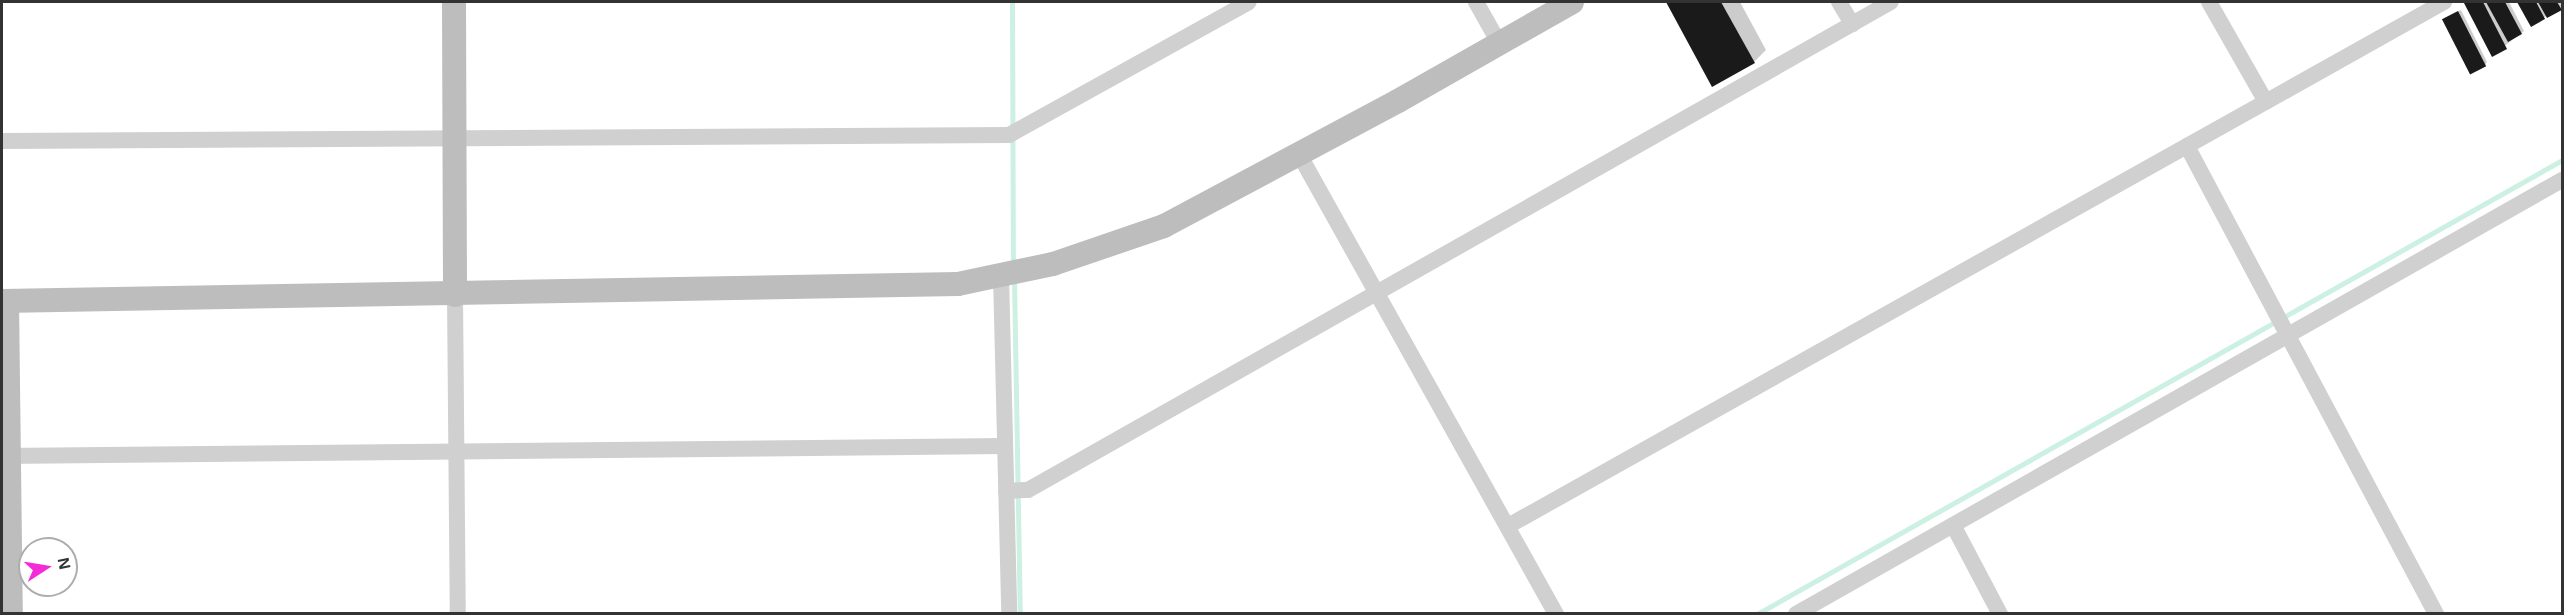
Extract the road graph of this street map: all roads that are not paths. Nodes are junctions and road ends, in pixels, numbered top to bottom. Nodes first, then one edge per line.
1 (454, 2) edge
2 (1249, 2) edge
3 (1476, 2) edge
4 (1572, 2) edge
5 (1839, 2) edge
6 (1891, 2) edge
7 (2209, 2) edge
8 (2445, 2) edge
9 (1852, 24) junction
10 (1499, 43) junction
11 (2266, 102) junction
12 (453, 138) junction
13 (2, 141) edge
14 (2187, 146) junction
15 (1299, 154) junction
16 (2562, 180) edge
17 (1001, 275) junction
18 (1376, 293) junction
19 (454, 295) junction
20 (4, 301) edge
21 (2290, 334) junction
22 (1005, 446) junction
23 (456, 453) junction
24 (5, 456) edge
25 (1006, 490) junction
26 (1953, 525) junction
27 (1508, 526) junction
28 (11, 614) edge
29 (458, 614) edge
30 (1009, 614) edge
31 (1556, 614) edge
32 (1796, 614) edge
33 (2000, 614) edge
34 (2436, 614) edge

1 - 12 street
2 - 12 street
3 - 10 street
4 - 10 street
5 - 9 street
6 - 9 street
7 - 11 street
8 - 11 street
9 - 18 street
10 - 15 street
11 - 14 street
12 - 13 street
12 - 19 street
14 - 21 street
14 - 27 street
15 - 17 street
15 - 18 street
16 - 21 street
17 - 19 street
17 - 22 street
18 - 25 street
18 - 27 street
19 - 20 street
19 - 23 street
20 - 24 street
21 - 26 street
21 - 34 street
22 - 23 street
22 - 25 street
23 - 24 street
23 - 29 street
24 - 28 street
25 - 30 street
26 - 32 street
26 - 33 street
27 - 31 street

